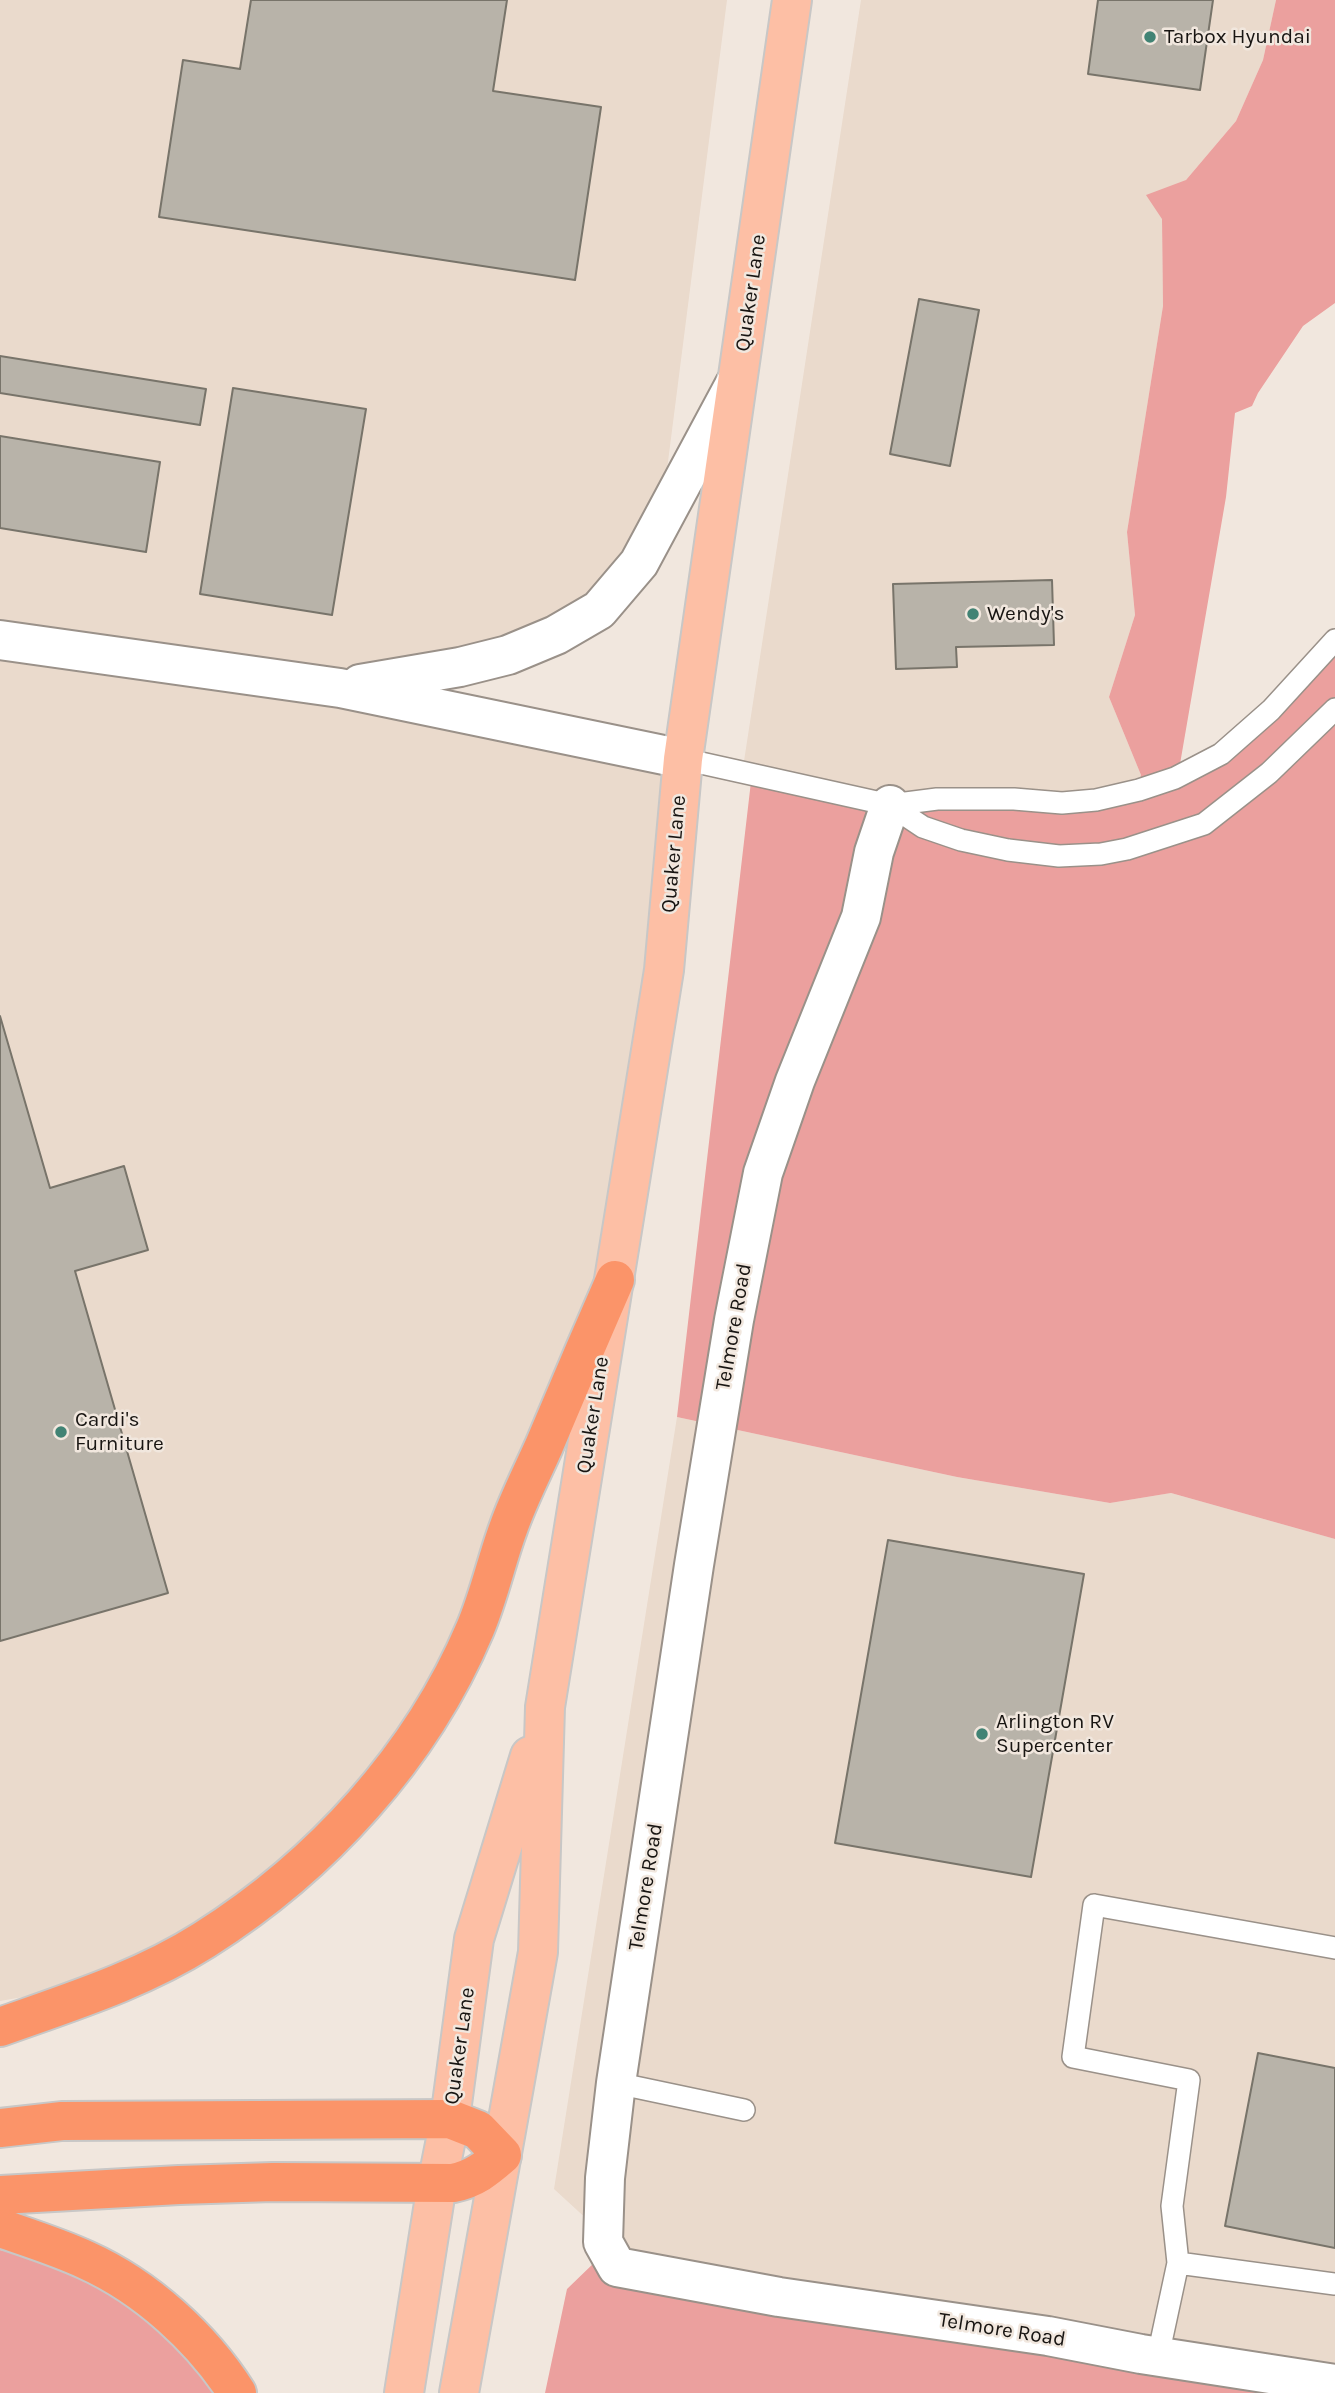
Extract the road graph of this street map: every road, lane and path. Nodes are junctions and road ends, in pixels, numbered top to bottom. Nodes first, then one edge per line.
1 (792, 0) edge
2 (739, 376) junction
3 (0, 640) edge
4 (1335, 640) edge
5 (340, 688) junction
6 (1335, 709) edge
7 (682, 759) junction
8 (890, 805) junction
9 (615, 1280) junction
10 (545, 1707) junction
11 (1335, 1948) edge
12 (0, 2026) edge
13 (615, 2083) junction
14 (744, 2110) dead end
15 (450, 2119) junction
16 (0, 2128) edge
17 (502, 2155) junction
18 (437, 2184) junction
19 (0, 2195) edge
20 (0, 2228) edge
21 (1178, 2263) junction
22 (1335, 2284) edge
23 (1158, 2356) junction
24 (1335, 2384) edge
25 (237, 2393) edge
26 (404, 2393) edge
27 (459, 2393) edge

1 - 2 main road, Quaker Lane
2 - 5 street
2 - 7 main road, Quaker Lane
3 - 5 street
4 - 8 lane
5 - 7 street
6 - 8 lane
7 - 8 lane
7 - 9 main road, Quaker Lane
8 - 13 street, Telmore Road
9 - 10 main road, Quaker Lane
9 - 12 highway
10 - 15 main road, Quaker Lane
10 - 17 main road, Quaker Lane
11 - 21 lane
13 - 14 lane
13 - 23 street, Telmore Road
15 - 16 highway
15 - 17 highway
15 - 18 main road, Quaker Lane
17 - 18 highway
17 - 27 main road, Quaker Lane
18 - 19 highway
18 - 26 main road, Quaker Lane
20 - 25 highway
21 - 22 lane
21 - 23 lane
23 - 24 street, Telmore Road

